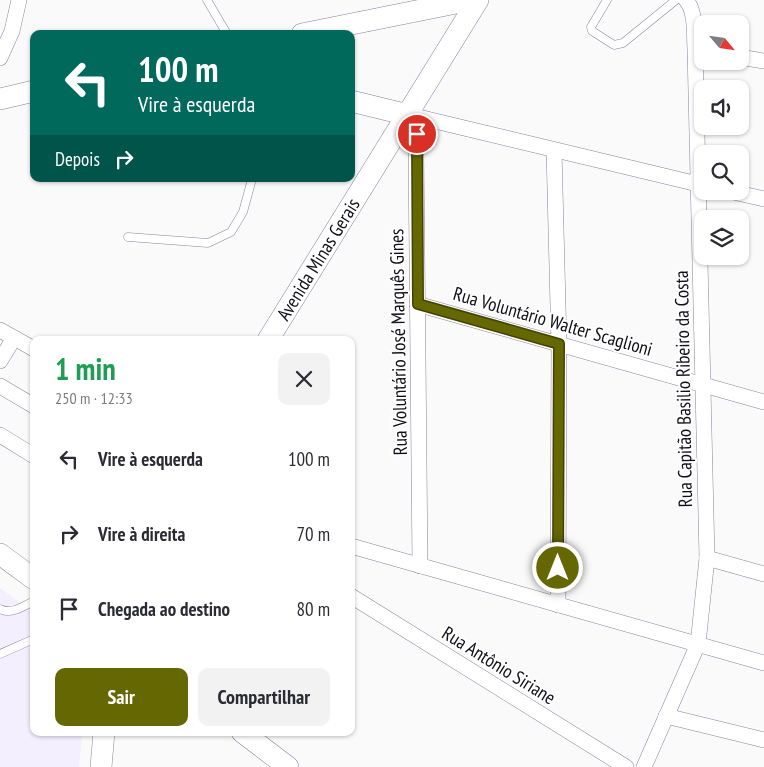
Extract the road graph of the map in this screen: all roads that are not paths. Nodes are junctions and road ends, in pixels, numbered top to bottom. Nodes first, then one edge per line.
1 (19, 0) edge
2 (207, 0) edge
3 (471, 0) edge
4 (478, 0) edge
5 (607, 0) edge
6 (676, 0) edge
7 (686, 0) edge
8 (424, 4) edge
9 (694, 27) edge
10 (225, 30) edge
11 (318, 30) edge
12 (0, 58) edge
13 (749, 58) edge
14 (764, 61) edge
15 (699, 70) edge
16 (30, 92) edge
17 (0, 99) edge
18 (355, 102) edge
19 (412, 116) junction
20 (700, 145) edge
21 (554, 150) junction
22 (251, 182) edge
23 (694, 183) edge
24 (749, 196) edge
25 (764, 199) edge
26 (701, 200) edge
27 (128, 236) dead end
28 (418, 304) junction
29 (0, 330) edge
30 (271, 336) edge
31 (14, 338) junction
32 (559, 344) junction
33 (30, 347) edge
34 (0, 361) edge
35 (703, 385) junction
36 (0, 386) edge
37 (764, 402) edge
38 (30, 404) edge
39 (0, 435) edge
40 (30, 454) edge
41 (355, 547) edge
42 (0, 554) edge
43 (706, 558) junction
44 (420, 566) junction
45 (764, 574) edge
46 (30, 576) edge
47 (355, 598) edge
48 (30, 603) edge
49 (558, 605) junction
50 (0, 608) edge
51 (30, 642) edge
52 (698, 644) junction
53 (0, 654) edge
54 (764, 663) edge
55 (666, 716) junction
56 (104, 736) edge
57 (247, 736) edge
58 (764, 740) edge
59 (101, 767) edge
60 (288, 767) edge
61 (626, 767) edge
62 (644, 767) edge

1 - 12 street
2 - 10 lane
3 - 8 street
4 - 19 street, Avenida Minas Gerais
5 - 6 lane
7 - 9 street, Rua Capitão Basilio Ribeiro da Costa
8 - 11 street
13 - 14 street
15 - 20 street, Rua Capitão Basilio Ribeiro da Costa
16 - 17 street
18 - 19 street
19 - 21 street
19 - 28 street, Rua Voluntário José Marquês Gines
19 - 30 street, Avenida Minas Gerais
21 - 23 street
21 - 32 street
22 - 27 lane
24 - 25 street
26 - 35 street, Rua Capitão Basilio Ribeiro da Costa
28 - 32 street, Rua Voluntário Walter Scaglioni
28 - 44 street, Rua Voluntário José Marquês Gines
29 - 31 street
31 - 33 street
31 - 34 street
32 - 35 street, Rua Voluntário Walter Scaglioni
32 - 49 street
35 - 37 street, Rua Voluntário Walter Scaglioni
35 - 43 street, Rua Capitão Basilio Ribeiro da Costa
36 - 38 street
39 - 40 street
41 - 44 street
42 - 46 street
43 - 45 street
43 - 52 street, Rua Capitão Basilio Ribeiro da Costa
44 - 49 street
47 - 61 street, Rua Antônio Siriane
48 - 50 lane
49 - 52 street
51 - 53 lane
52 - 54 street
52 - 55 street, Rua Capitão Basilio Ribeiro da Costa
55 - 58 street
55 - 62 street, Rua Capitão Basilio Ribeiro da Costa
56 - 59 street
57 - 60 street

